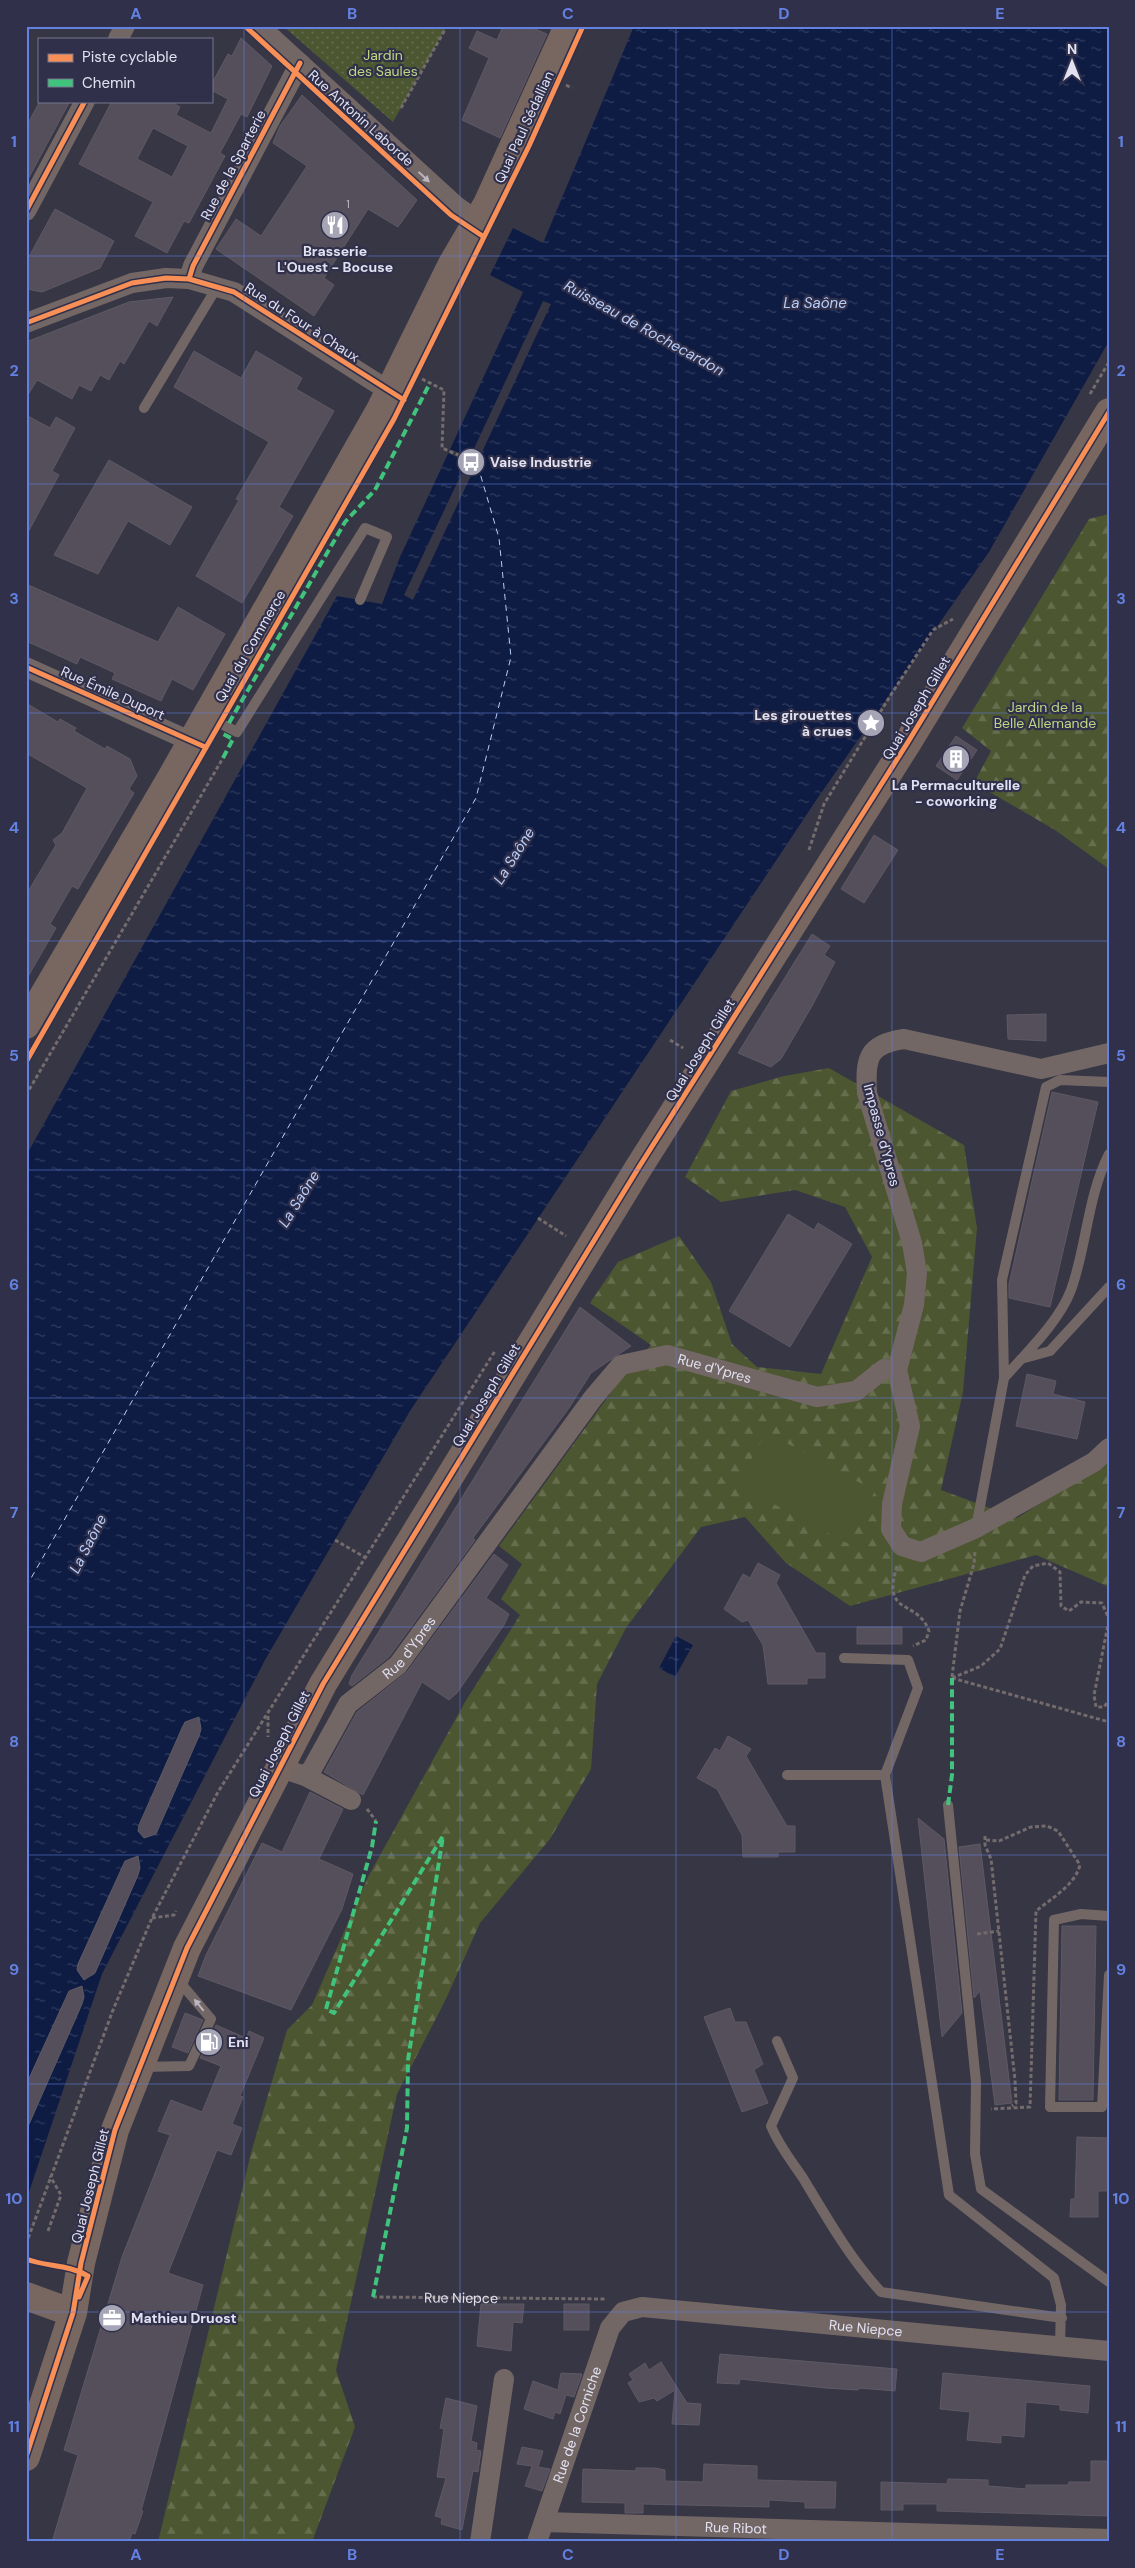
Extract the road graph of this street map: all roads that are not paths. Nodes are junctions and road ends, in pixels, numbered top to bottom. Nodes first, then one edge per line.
1 (125, 26) edge
2 (259, 26) edge
3 (568, 26) edge
4 (119, 38) edge
5 (300, 63) junction
6 (84, 102) edge
7 (26, 212) edge
8 (477, 220) junction
9 (189, 280) junction
10 (217, 287) junction
11 (26, 323) edge
12 (390, 391) junction
13 (144, 408) dead end
14 (1109, 412) edge
15 (360, 600) dead end
16 (26, 667) edge
17 (205, 716) junction
18 (190, 741) junction
19 (26, 1025) edge
20 (1109, 1053) edge
21 (1109, 1082) edge
22 (1109, 1154) edge
23 (1109, 1286) edge
24 (1020, 1359) junction
25 (897, 1370) junction
26 (1004, 1378) junction
27 (1109, 1448) edge
28 (976, 1528) junction
29 (844, 1658) dead end
30 (284, 1762) junction
31 (788, 1775) dead end
32 (885, 1775) junction
33 (352, 1800) dead end
34 (948, 1805) dead end
35 (1109, 1916) edge
36 (1109, 1975) edge
37 (176, 1977) junction
38 (777, 2041) dead end
39 (140, 2067) junction
40 (1109, 2282) edge
41 (28, 2297) edge
42 (623, 2312) joint
43 (73, 2313) junction
44 (1062, 2318) junction
45 (1060, 2346) junction
46 (1109, 2351) edge
47 (504, 2379) dead end
48 (26, 2457) edge
49 (544, 2522) junction
50 (1109, 2539) edge
51 (480, 2542) edge
52 (537, 2542) edge

1 - 4 street
2 - 5 street, Rue Antonin Laborde
3 - 8 main road, Quai Paul Sédallian
5 -> 8 street, Rue Antonin Laborde
5 - 9 street, Rue de la Sparterie
6 - 7 street
8 - 12 main road, Quai du Commerce
9 - 10 street, Rue du Four à Chaux
9 - 11 street, Rue du Four à Chaux
10 - 12 street, Rue du Four à Chaux
10 - 13 lane
12 - 17 main road, Quai du Commerce
14 - 30 main road, Quai Joseph Gillet
15 - 17 lane
16 - 18 street, Rue Émile Duport
17 - 18 main road, Quai du Commerce
18 - 19 main road, Quai du Commerce
20 - 25 street, Impasse d'Ypres
21 - 26 lane
22 - 24 lane
23 - 24 lane
24 - 26 lane
25 - 28 street
25 - 30 street, Rue d'Ypres
26 - 28 lane
27 - 28 street
29 - 32 lane
30 - 33 street
30 - 37 main road, Quai Joseph Gillet
31 - 32 lane
32 - 44 lane
34 - 40 lane
35 - 36 lane
37 - 39 main road, Quai Joseph Gillet
39 -> 37 lane
38 - 44 lane
39 - 43 main road, Quai Joseph Gillet
41 - 43 main road
42 - 45 street, Rue Niepce
42 - 49 street, Rue de la Corniche
43 - 48 main road, Quai Joseph Gillet
44 - 45 lane
45 - 46 street, Rue Niepce
47 - 51 street
49 - 50 street, Rue Ribot
49 - 52 street, Rue de la Corniche

